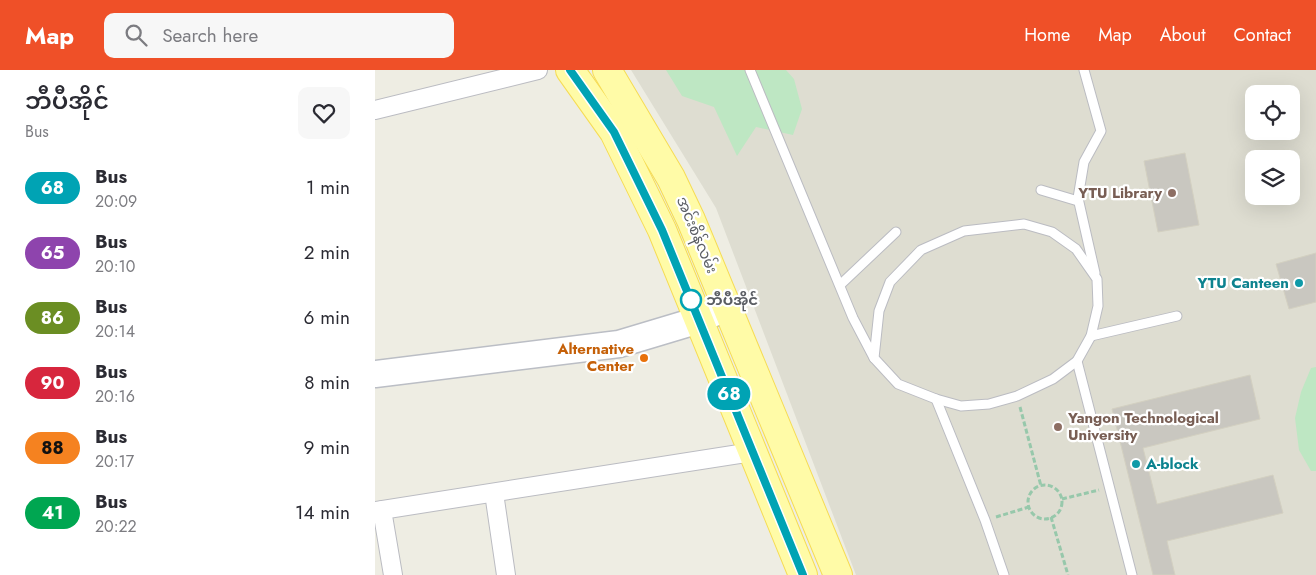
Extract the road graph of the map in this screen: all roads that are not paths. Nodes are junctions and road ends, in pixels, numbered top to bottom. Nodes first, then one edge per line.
1 (538, 70) edge
2 (570, 70) edge
3 (607, 70) edge
4 (750, 70) edge
5 (1084, 70) edge
6 (375, 110) edge
7 (1041, 190) dead end
8 (1078, 201) junction
9 (896, 232) dead end
10 (1097, 278) junction
11 (840, 286) junction
12 (727, 307) junction
13 (1177, 316) dead end
14 (699, 320) junction
15 (1091, 336) junction
16 (874, 358) junction
17 (1077, 362) junction
18 (375, 374) edge
19 (936, 400) junction
20 (752, 452) junction
21 (494, 493) junction
22 (379, 511) edge
23 (393, 575) edge
24 (506, 575) edge
25 (803, 575) edge
26 (838, 575) edge
27 (1004, 575) edge
28 (1132, 575) edge

1 - 6 street
2 - 14 main road, အင်းစိန်လမ်း
3 - 12 main road, အင်းစိန်လမ်း
4 - 11 lane
5 - 8 lane
7 - 8 lane
8 - 10 lane
9 - 11 lane
10 - 15 lane
10 - 16 lane
11 - 16 lane
12 - 14 main road
12 - 26 main road, အင်းစိန်လမ်း
13 - 15 lane
14 - 18 main road
14 - 20 main road, အင်းစိန်လမ်း
15 - 17 lane
16 - 19 lane
17 - 19 lane
17 - 28 lane
19 - 27 lane
20 - 21 street
20 - 25 main road, အင်းစိန်လမ်း
21 - 22 street
21 - 24 street
22 - 23 street

